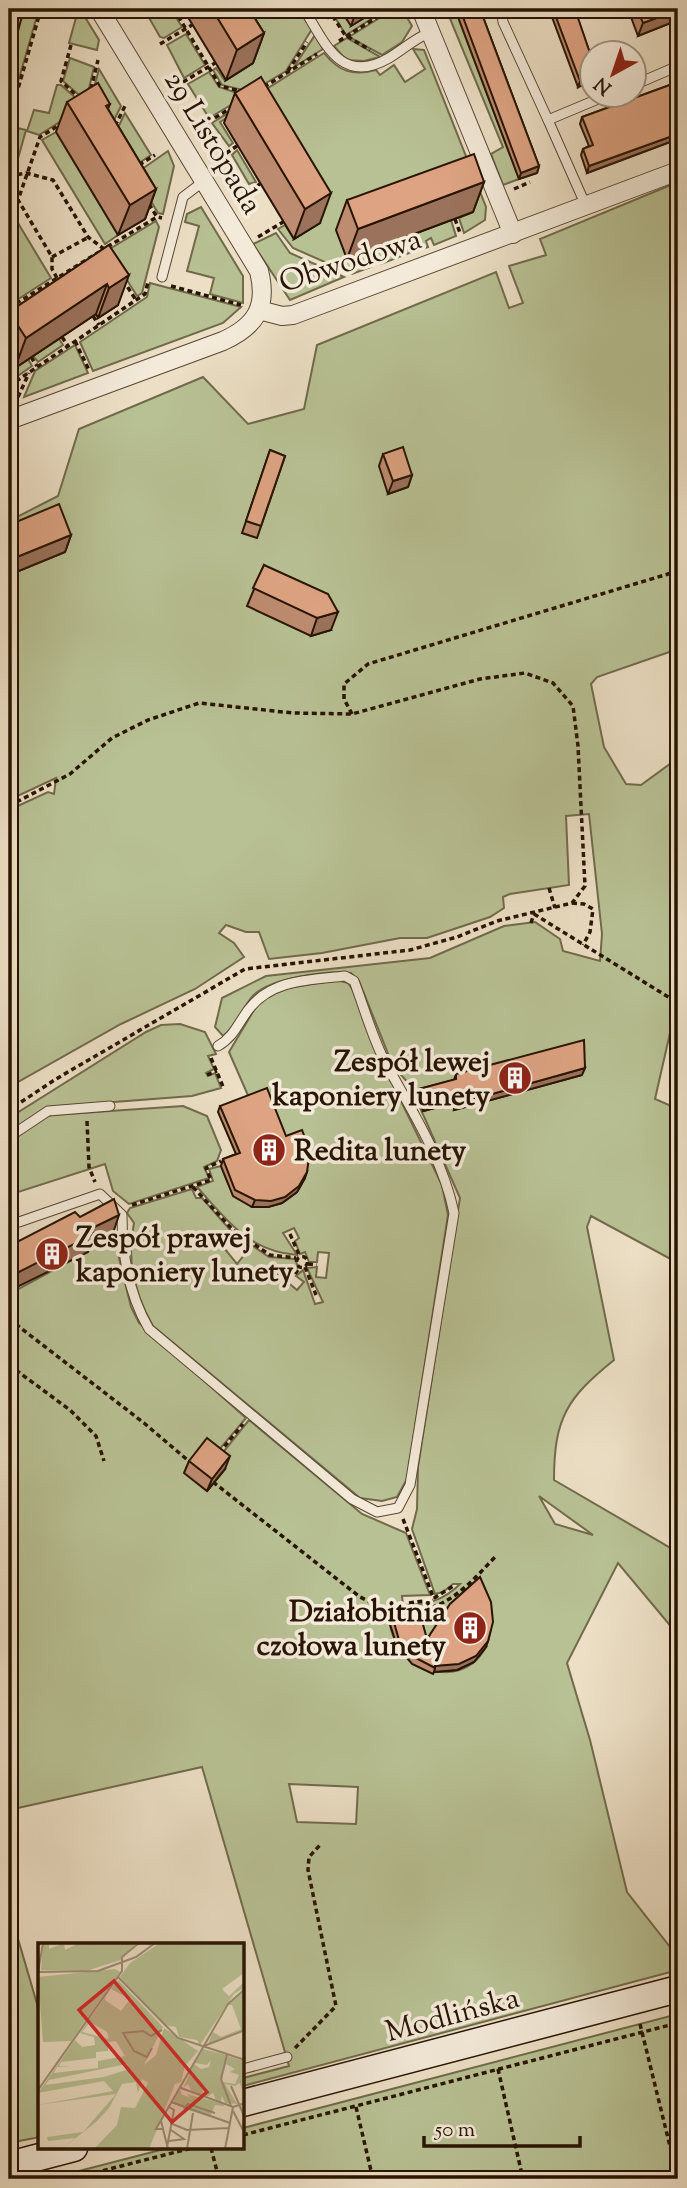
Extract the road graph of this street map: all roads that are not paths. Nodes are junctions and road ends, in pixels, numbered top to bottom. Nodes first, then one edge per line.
1 (99, 9) edge
2 (304, 9) edge
3 (421, 9) edge
4 (501, 9) edge
5 (431, 32) junction
6 (678, 66) edge
7 (648, 79) edge
8 (578, 107) edge
9 (548, 120) junction
10 (678, 171) edge
11 (204, 181) junction
12 (586, 206) junction
13 (513, 234) junction
14 (162, 277) dead end
15 (252, 308) junction
16 (12, 412) edge
17 (218, 1046) dead end
18 (110, 1106) dead end
19 (9, 1137) edge
20 (9, 1217) edge
21 (678, 1989) edge
22 (287, 2057) road end
23 (245, 2068) edge
24 (245, 2102) edge
25 (66, 2150) edge
26 (9, 2165) edge

1 - 11 street, 29 Listopada
2 - 5 lane
3 - 5 street
4 - 9 lane
5 - 13 street
6 - 7 lane
8 - 9 lane
9 - 12 lane
10 - 12 street, Obwodowa
11 - 14 lane
11 - 15 street, 29 Listopada
12 - 13 street, Obwodowa
13 - 15 street, Obwodowa
15 - 16 street, Obwodowa
17 - 20 lane
18 - 19 lane
21 - 24 street, Modlińska
22 - 23 lane
25 - 26 street

